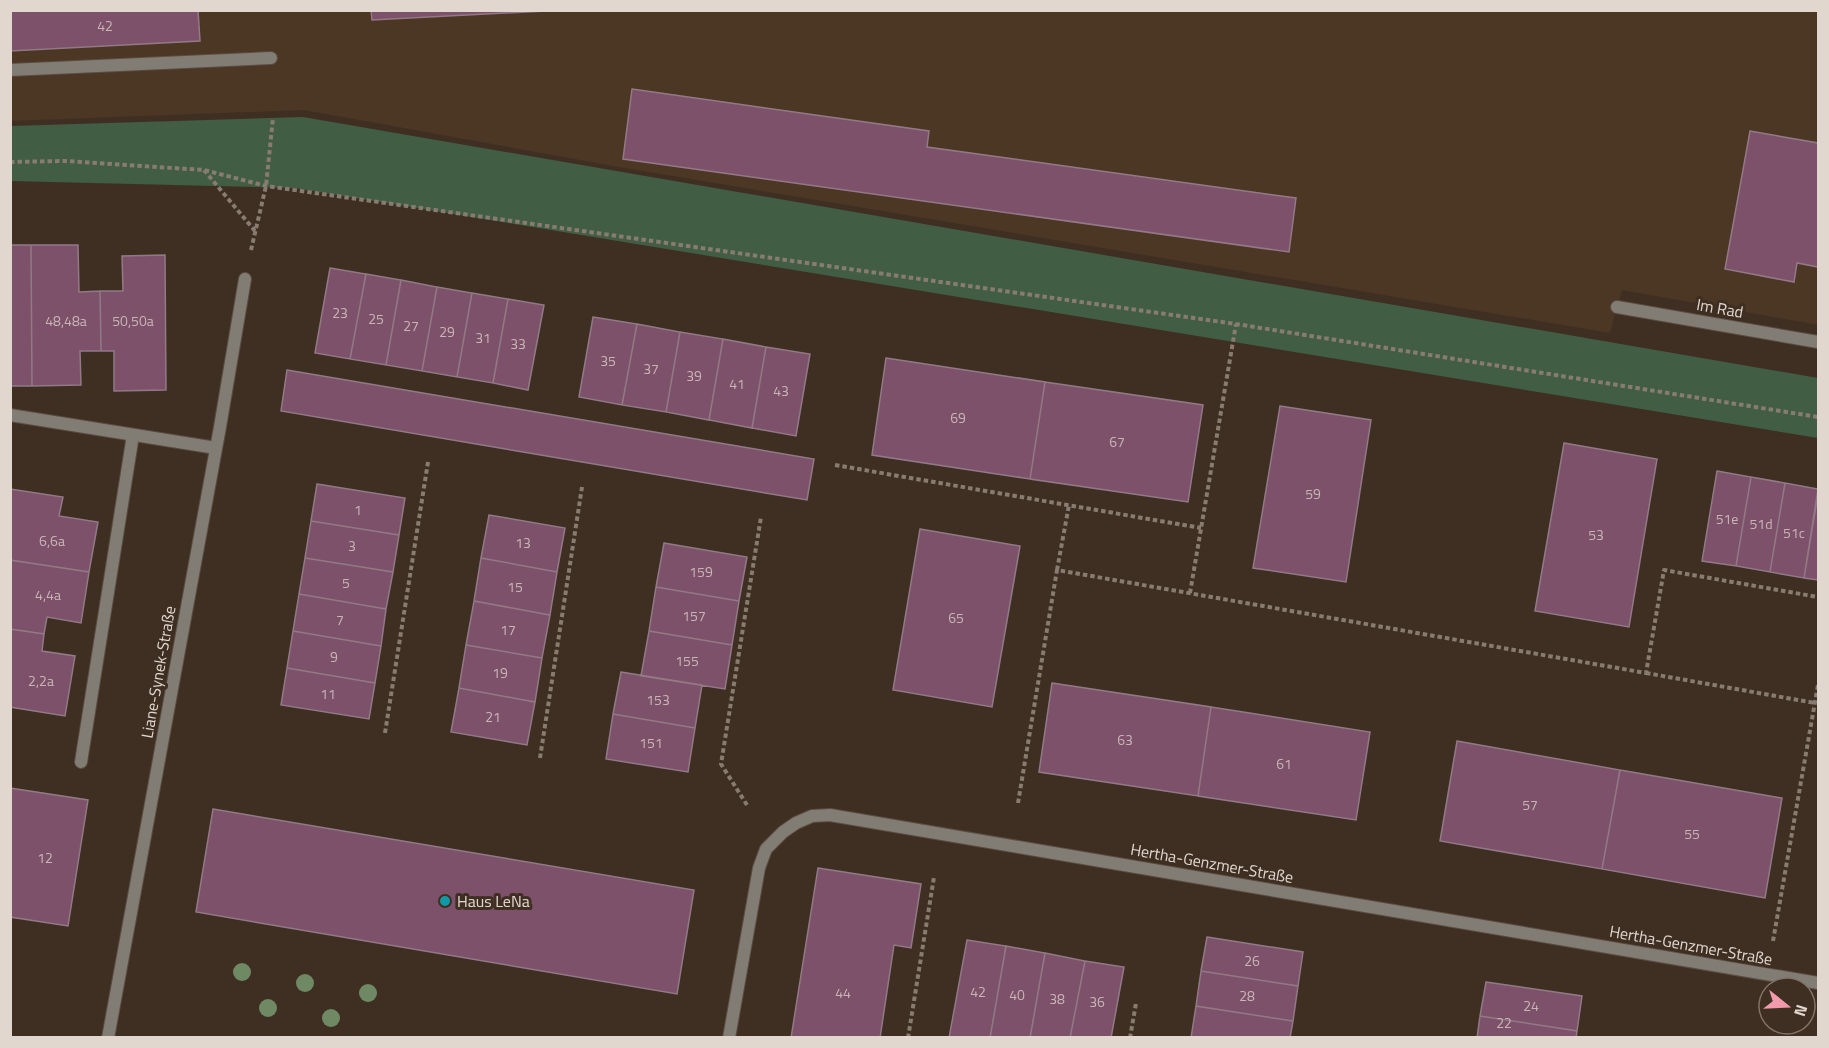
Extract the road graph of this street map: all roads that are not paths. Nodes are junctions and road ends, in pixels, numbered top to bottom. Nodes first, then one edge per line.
1 (271, 58) dead end
2 (10, 70) edge
3 (245, 279) dead end
4 (1617, 307) dead end
5 (1818, 342) edge
6 (10, 415) edge
7 (133, 435) junction
8 (216, 448) junction
9 (81, 762) dead end
10 (1818, 983) edge
11 (108, 1038) edge
12 (729, 1038) edge

1 - 2 street
3 - 8 street, Liane-Synek-Straße
4 - 5 street, Im Rad
6 - 7 street
7 - 8 street
7 - 9 street
8 - 11 street, Liane-Synek-Straße
10 - 12 street, Hertha-Genzmer-Straße

